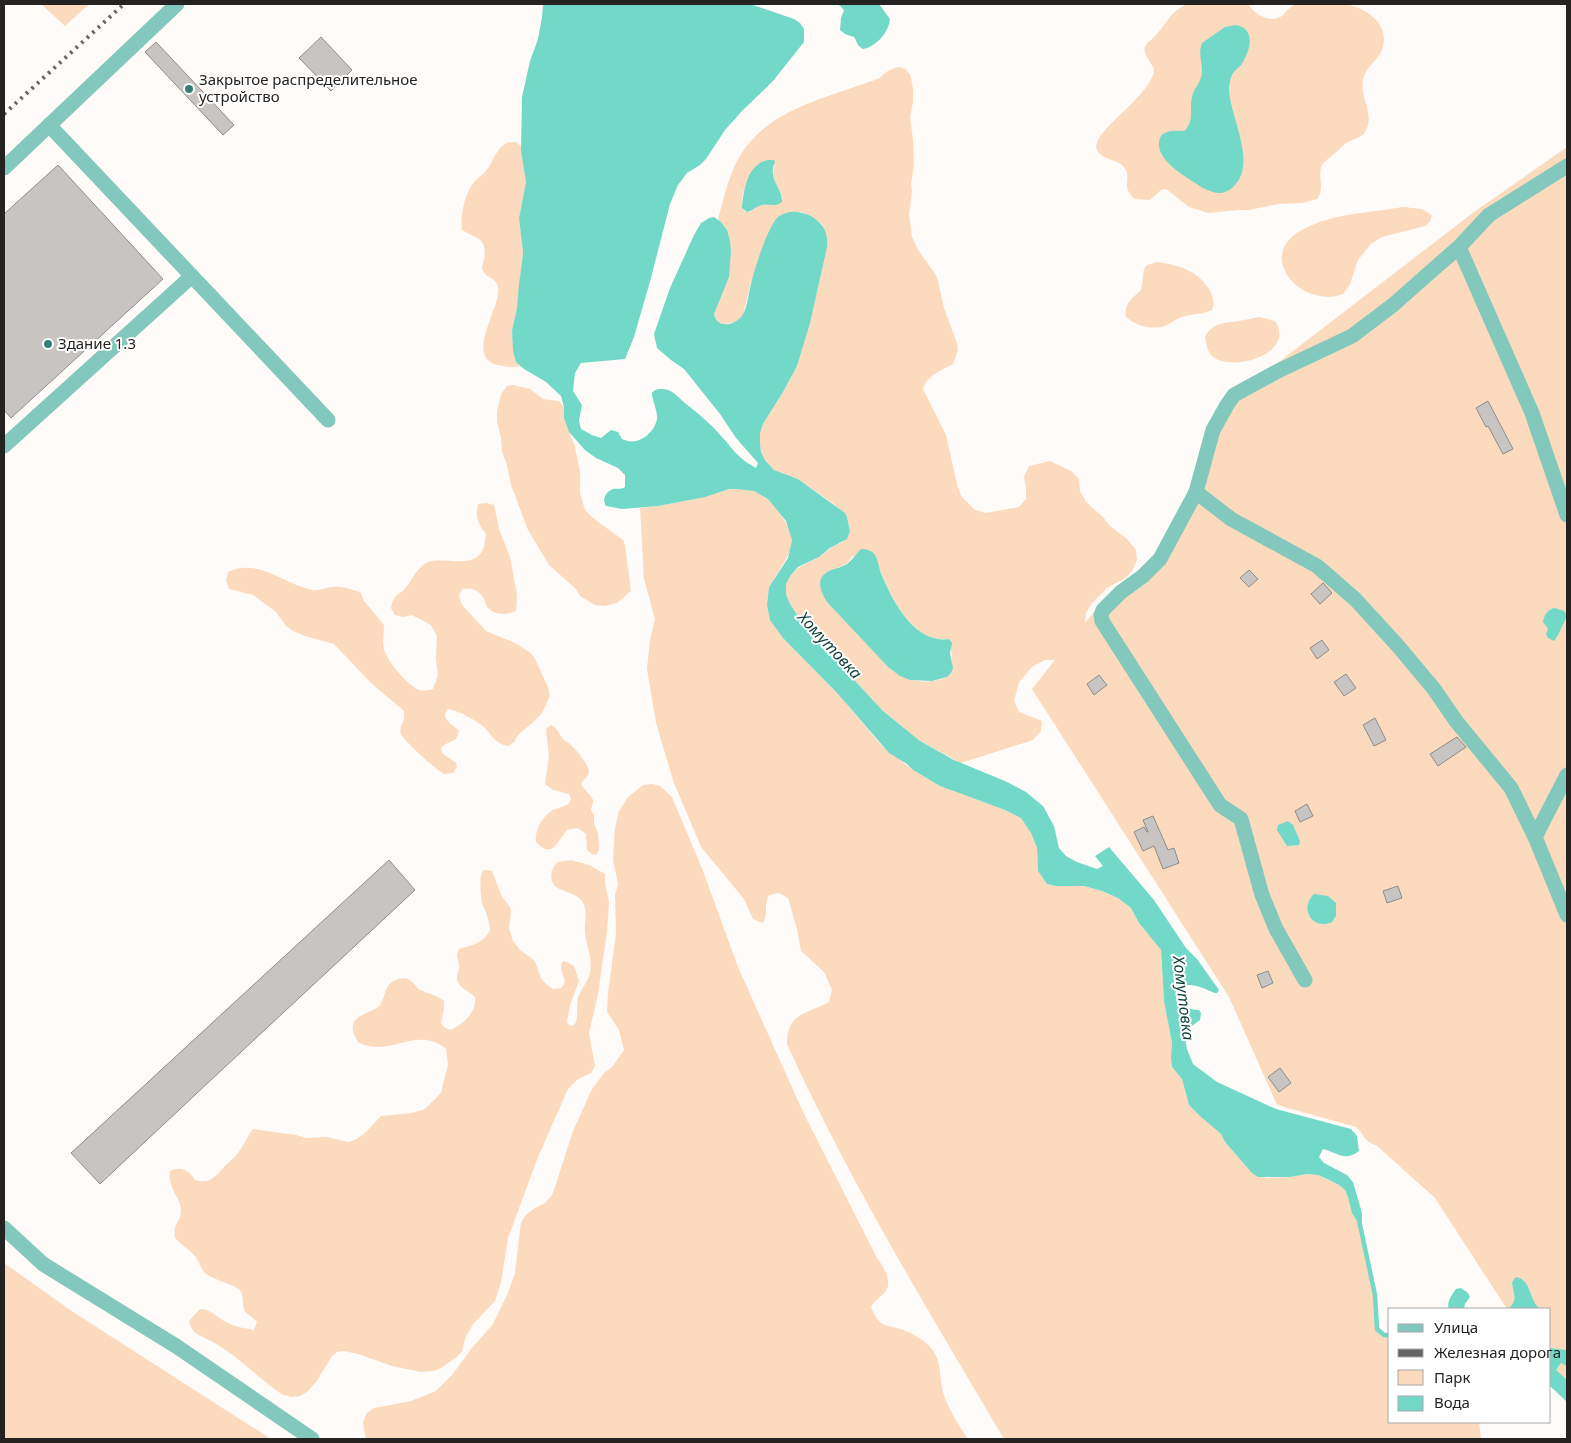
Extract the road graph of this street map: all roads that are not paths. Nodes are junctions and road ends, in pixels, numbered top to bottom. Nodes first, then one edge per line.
1 (177, 4) edge
2 (49, 125) junction
3 (1567, 166) edge
4 (4, 168) edge
5 (1459, 247) junction
6 (192, 276) junction
7 (328, 420) dead end
8 (5, 442) edge
9 (1196, 492) junction
10 (1567, 515) edge
11 (1567, 775) edge
12 (1535, 837) junction
13 (1567, 915) edge
14 (1306, 980) dead end
15 (4, 1228) edge
16 (312, 1439) edge

1 - 2 street
2 - 4 street
2 - 6 street
3 - 5 street
5 - 9 street
5 - 10 street
6 - 7 street
6 - 8 street
9 - 12 street
9 - 14 street
11 - 12 street
12 - 13 street
15 - 16 street

